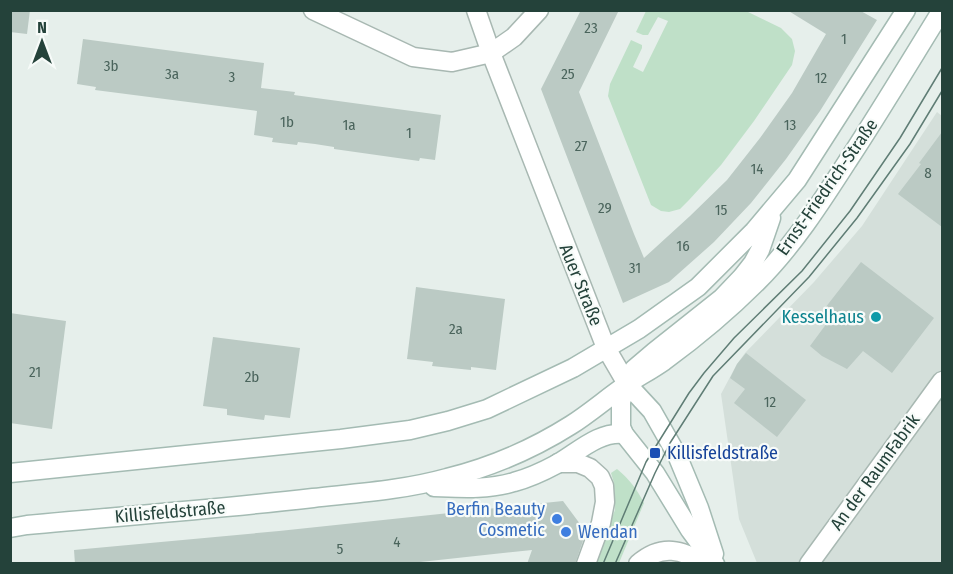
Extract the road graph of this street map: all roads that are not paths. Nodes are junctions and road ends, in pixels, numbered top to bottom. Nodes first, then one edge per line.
1 (313, 10) edge
2 (476, 10) edge
3 (539, 10) edge
4 (906, 10) edge
5 (942, 10) edge
6 (491, 53) junction
7 (798, 180) junction
8 (824, 197) junction
9 (777, 206) junction
10 (606, 348) junction
11 (942, 381) edge
12 (627, 384) junction
13 (624, 434) junction
14 (558, 463) junction
15 (10, 473) edge
16 (418, 486) junction
17 (10, 528) edge
18 (586, 564) edge
19 (638, 564) edge
20 (707, 564) edge
21 (716, 564) edge
22 (809, 564) edge

1 - 6 main road
2 - 6 main road, Auer Straße
3 - 6 main road
4 - 7 main road, Ernst-Friedrich-Straße
5 - 8 main road, Ernst-Friedrich-Straße
6 - 10 main road, Auer Straße
7 - 8 main road
7 - 9 main road, Ernst-Friedrich-Straße
8 - 12 main road, Ernst-Friedrich-Straße
9 - 10 main road, Ernst-Friedrich-Straße
9 - 12 main road
10 - 12 main road, Auer Straße
10 - 15 main road
11 - 22 main road, An der RaumFabrik
12 - 13 main road
12 - 16 main road, Killisfeldstraße
12 - 21 main road, Auer Straße
13 - 14 main road
13 - 21 main road
14 - 16 main road
14 - 18 main road
16 - 17 main road, Killisfeldstraße
19 - 20 main road

